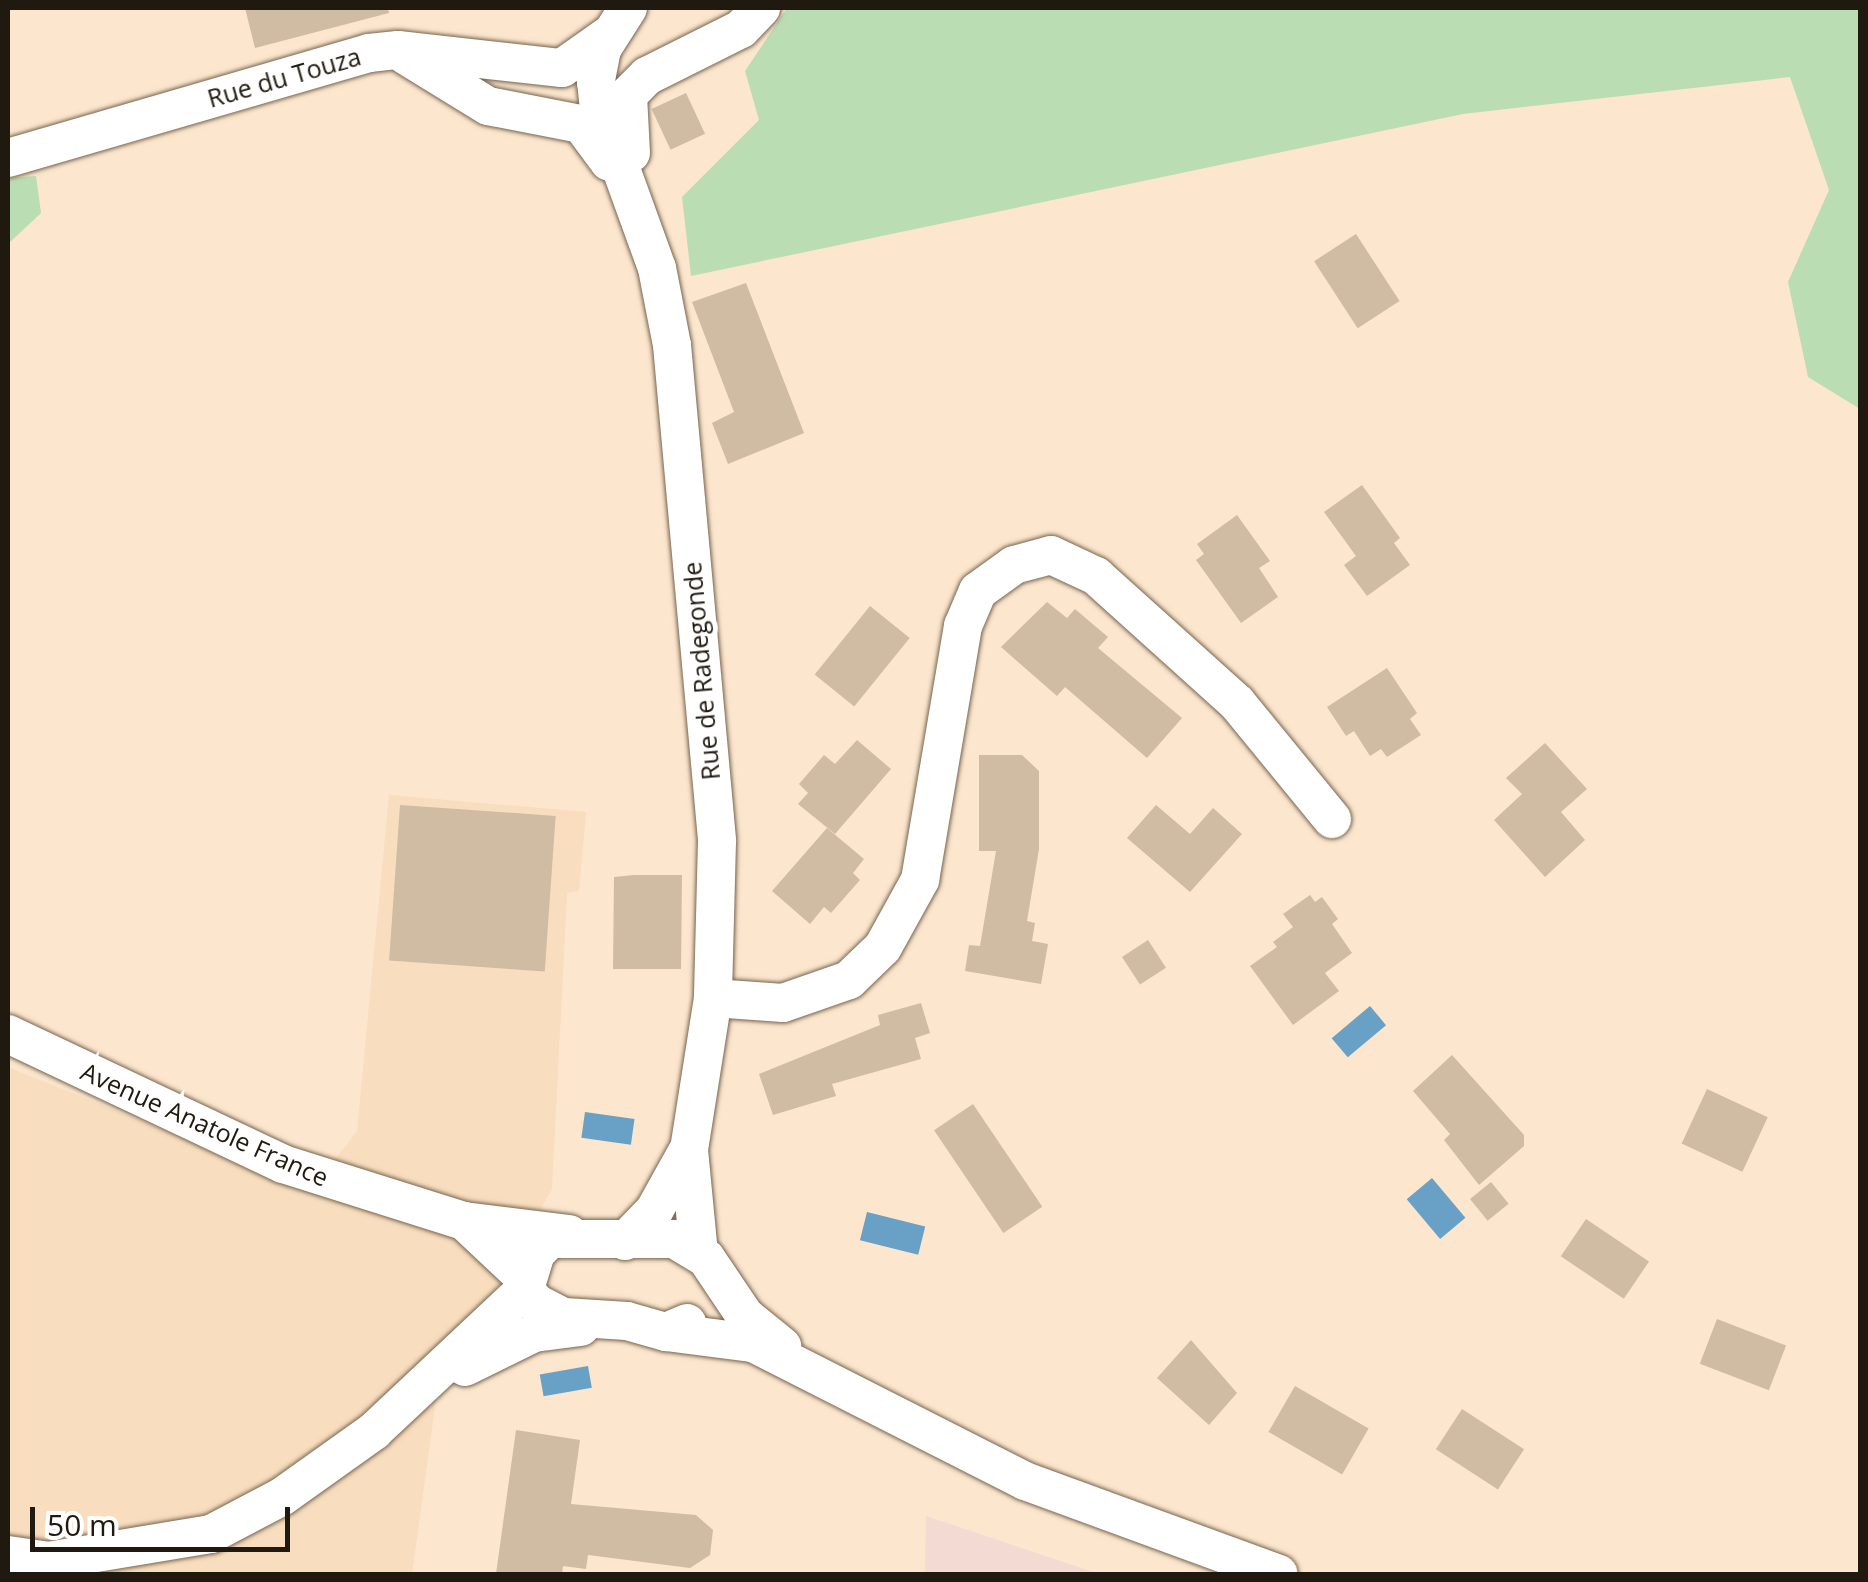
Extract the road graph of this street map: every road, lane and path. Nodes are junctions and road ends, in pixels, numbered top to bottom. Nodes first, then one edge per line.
1 (761, 8) edge
2 (619, 21) edge
3 (398, 50) junction
4 (8, 158) edge
5 (635, 196) junction
6 (1332, 819) dead end
7 (713, 998) junction
8 (8, 1034) edge
9 (688, 1150) junction
10 (464, 1221) junction
11 (569, 1234) junction
12 (624, 1241) junction
13 (708, 1265) junction
14 (526, 1285) junction
15 (608, 1322) junction
16 (666, 1332) junction
17 (823, 1374) junction
18 (420, 1394) junction
19 (8, 1556) edge
20 (1279, 1574) edge

1 - 5 street
2 - 3 street
2 - 5 street
3 - 4 street, Rue du Touza
3 - 5 street
5 - 7 street, Rue de Radegonde
6 - 7 street
7 - 9 street, Rue de Radegonde
8 - 10 street, Avenue Anatole France
9 - 12 street, Rue de Radegonde
9 - 13 street, Rue de Radegonde
10 - 11 street, Avenue Anatole France
10 - 14 street, Avenue Anatole France
11 - 12 street, Avenue Anatole France
11 - 14 street
12 - 13 street, Avenue Anatole France
13 - 16 street
13 - 17 street
14 - 15 street, Avenue Anatole France
14 - 18 street
15 - 16 street, Avenue Anatole France
15 - 18 street
16 - 17 street
17 - 20 street
18 - 19 street

